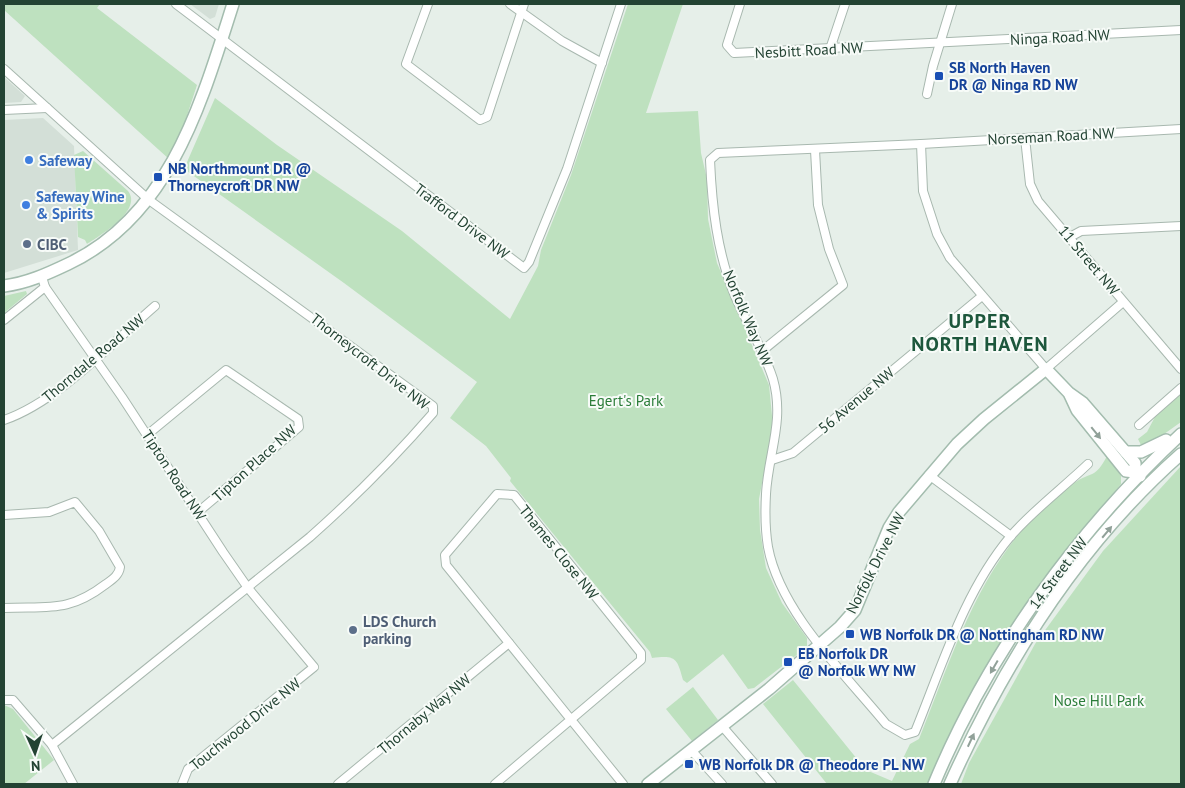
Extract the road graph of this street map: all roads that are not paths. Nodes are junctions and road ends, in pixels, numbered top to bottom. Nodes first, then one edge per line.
1 (176, 4) edge
2 (233, 4) edge
3 (428, 4) edge
4 (510, 4) edge
5 (621, 4) edge
6 (740, 4) edge
7 (845, 4) edge
8 (952, 4) edge
9 (523, 8) edge
10 (1181, 30) edge
11 (222, 39) junction
12 (939, 44) junction
13 (830, 50) junction
14 (602, 63) junction
15 (4, 69) edge
16 (927, 94) dead end
17 (47, 108) junction
18 (4, 110) edge
19 (1181, 129) edge
20 (1026, 138) junction
21 (922, 144) junction
22 (815, 150) junction
23 (149, 200) junction
24 (1181, 226) edge
25 (1070, 238) junction
26 (44, 282) junction
27 (4, 286) edge
28 (982, 296) junction
29 (1124, 302) junction
30 (155, 306) dead end
31 (4, 320) edge
32 (762, 350) junction
33 (95, 358) junction
34 (1046, 369) junction
35 (1181, 369) edge
36 (1181, 388) edge
37 (1069, 393) junction
38 (4, 420) edge
39 (1139, 425) dead end
40 (1181, 428) edge
41 (1181, 434) edge
42 (147, 435) junction
43 (1126, 452) junction
44 (1181, 454) edge
45 (772, 460) junction
46 (1088, 464) dead end
47 (1137, 473) junction
48 (930, 475) junction
49 (1148, 484) junction
50 (198, 512) junction
51 (4, 515) edge
52 (1011, 536) junction
53 (248, 588) junction
54 (4, 608) edge
55 (509, 643) junction
56 (821, 645) junction
57 (314, 667) joint
58 (4, 700) edge
59 (572, 720) junction
60 (722, 726) junction
61 (52, 745) junction
62 (691, 750) junction
63 (73, 784) edge
64 (182, 784) edge
65 (338, 784) edge
66 (495, 784) edge
67 (623, 784) edge
68 (648, 784) edge
69 (722, 784) edge
70 (772, 784) edge
71 (934, 784) edge
72 (950, 784) edge

1 - 11 street, Trafford Drive NW
2 - 11 street
3 - 9 street
4 - 9 street
5 - 14 street, Trafford Drive NW
6 - 13 street, Nesbitt Road NW
7 - 13 street
8 - 12 street
9 - 14 street
10 - 12 street, Ninga Road NW
11 - 14 street, Trafford Drive NW
11 - 23 street
12 - 13 street, Nesbitt Road NW
12 - 16 street
15 - 17 street, Thorneycroft Drive NW
17 - 18 street
17 - 23 street, Thorneycroft Drive NW
19 - 20 street, Norseman Road NW
20 - 21 street, Norseman Road NW
20 - 25 street, 11 Street NW
21 - 22 street, Norfolk Way NW
21 - 28 street
22 - 32 street
22 - 32 street, Norfolk Way NW
23 - 26 street
23 - 53 street, Thorneycroft Drive NW
24 - 25 street
25 - 29 street, 11 Street NW
26 - 27 street
26 - 31 street
26 - 33 street, Tipton Road NW
28 - 34 street
28 - 45 street, 56 Avenue NW
29 - 34 street
29 - 35 street, 11 Street NW
30 - 33 street, Thorndale Road NW
32 - 45 street, Norfolk Way NW
33 - 38 street, Thorndale Road NW
33 - 42 street, Tipton Road NW
34 - 37 street
34 - 48 street, Norfolk Drive NW
36 - 39 street
37 - 43 street
37 -> 47 street
40 - 43 street
41 - 47 street, 14 Street NW
42 - 50 street, Tipton Road NW
42 - 50 street, Tipton Place NW
43 - 47 street
44 - 49 street, 14 Street NW
45 - 56 street, Norfolk Way NW
46 - 52 street
47 - 49 street
47 -> 71 street, 14 Street NW
48 - 52 street
48 - 56 street, Norfolk Drive NW
72 -> 49 street, 14 Street NW
50 - 53 street, Tipton Road NW
51 - 54 street
52 - 56 street, Norfolk Way NW
53 - 57 street, Tipton Road NW
53 - 61 street, Thorneycroft Drive NW
55 - 59 street, Thames Close NW
55 - 59 street, Thames Close NW
55 - 65 street, Thornaby Way NW
56 - 60 street, Norfolk Drive NW
57 - 64 street, Touchwood Drive NW
58 - 61 street
59 - 66 street
59 - 67 street, Thames Close NW
60 - 62 street, Norfolk Drive NW
60 - 70 street
61 - 63 street
62 - 68 street, Norfolk Drive NW
62 - 69 street

